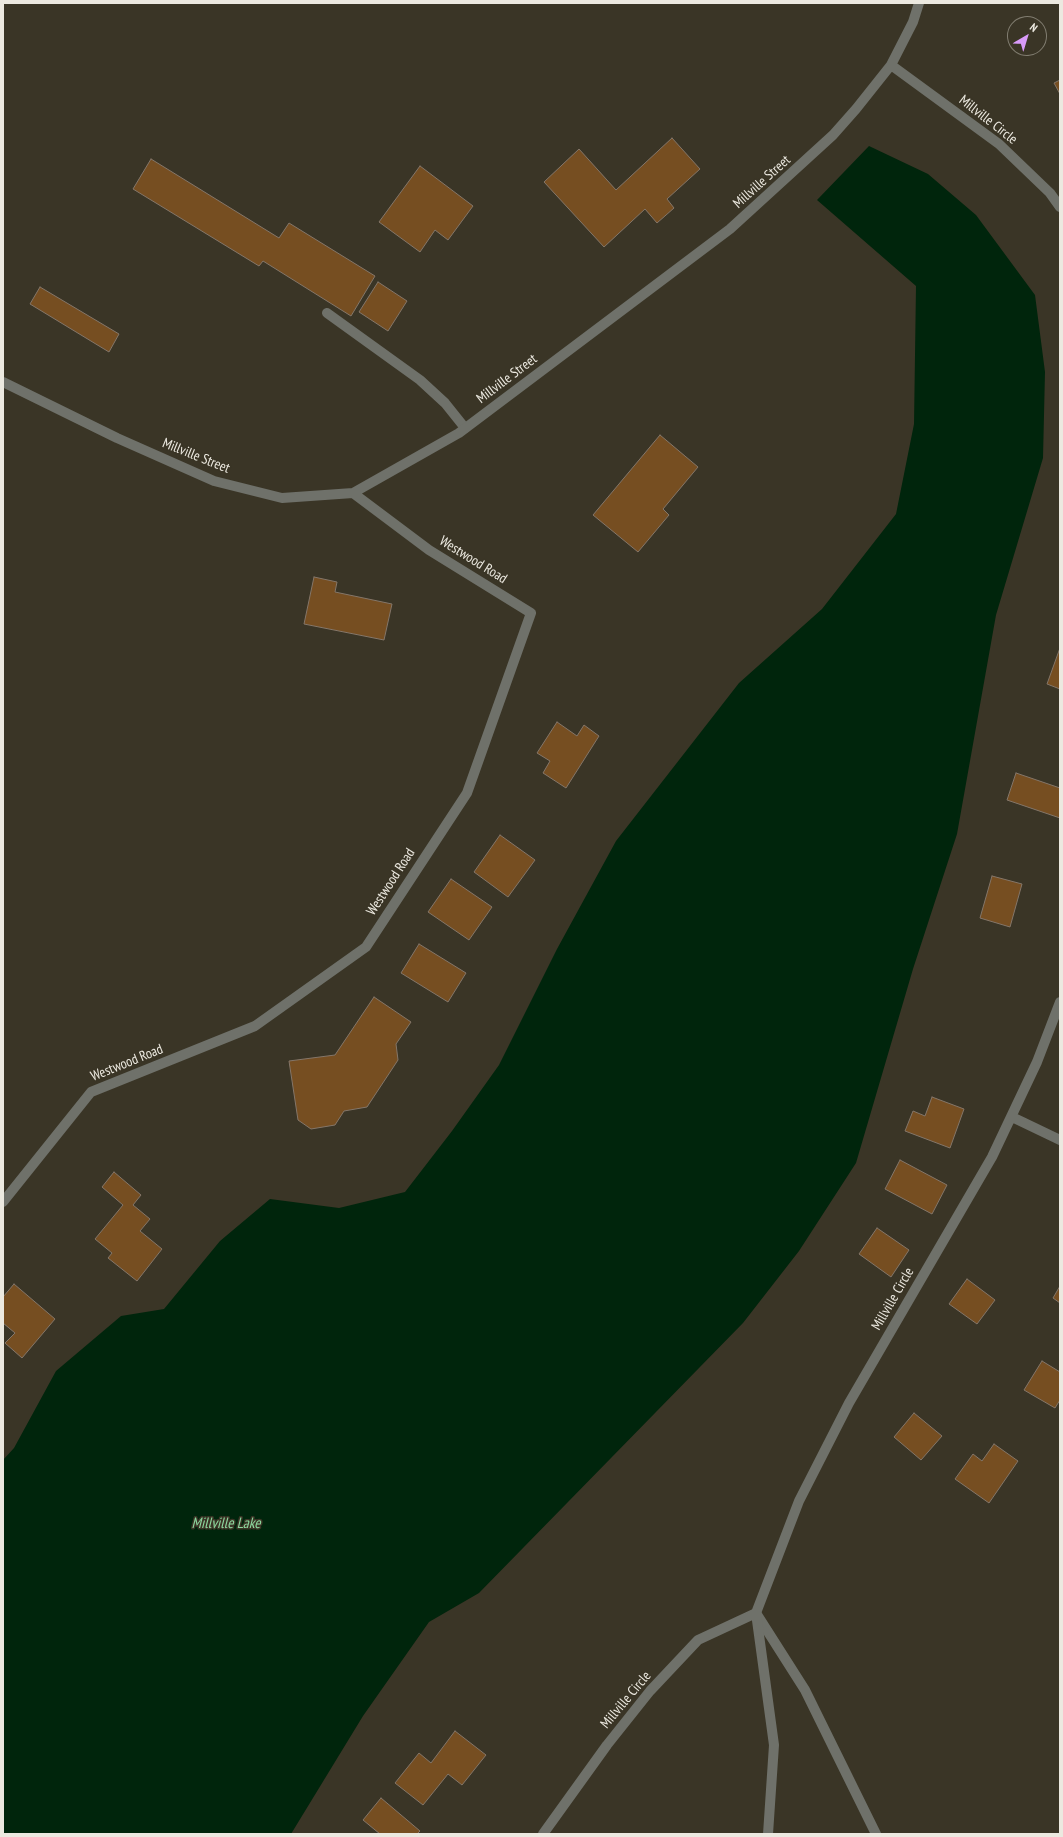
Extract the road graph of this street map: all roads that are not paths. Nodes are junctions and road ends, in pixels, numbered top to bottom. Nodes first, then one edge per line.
1 (919, 3) edge
2 (890, 65) junction
3 (1060, 207) edge
4 (326, 313) dead end
5 (3, 382) edge
6 (465, 428) junction
7 (353, 493) junction
8 (1060, 1002) edge
9 (1012, 1117) junction
10 (1060, 1140) edge
11 (3, 1202) edge
12 (756, 1613) junction
13 (543, 1834) edge
14 (768, 1834) edge
15 (876, 1834) edge

1 - 2 street, Millville Street
2 - 3 street, Millville Circle
2 - 6 street, Millville Street
4 - 6 street
5 - 7 street, Millville Street
6 - 7 street, Millville Street
7 - 11 street, Westwood Road
8 - 9 street, Millville Circle
9 - 10 street
9 - 12 street, Millville Circle
12 - 13 street, Millville Circle
12 - 14 street, Millville Circle
12 - 15 street

